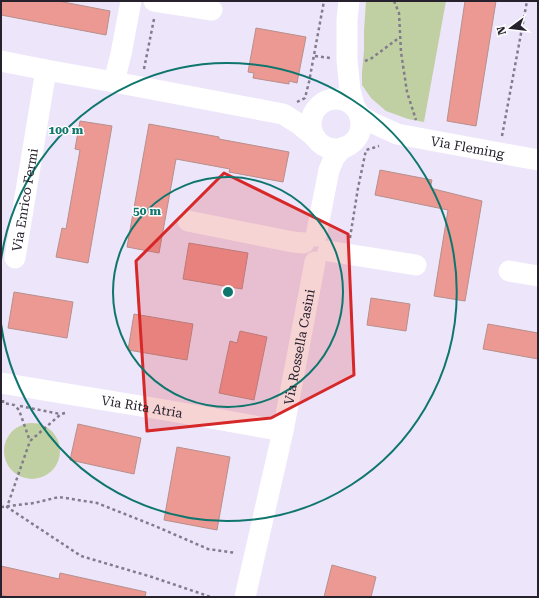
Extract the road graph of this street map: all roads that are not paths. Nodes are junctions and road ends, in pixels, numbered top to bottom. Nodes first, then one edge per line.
1 (131, 1) edge
2 (156, 1) edge
3 (349, 1) edge
4 (212, 10) dead end
5 (1, 60) edge
6 (347, 60) junction
7 (46, 70) junction
8 (114, 82) junction
9 (321, 104) junction
10 (289, 108) junction
11 (358, 111) junction
12 (390, 139) junction
13 (335, 143) junction
14 (538, 160) edge
15 (188, 221) dead end
16 (322, 249) junction
17 (15, 258) dead end
18 (416, 265) dead end
19 (509, 271) dead end
20 (538, 276) edge
21 (2, 389) edge
22 (283, 432) junction
23 (244, 597) edge

1 - 8 street
2 - 4 street
3 - 6 street
5 - 7 street
6 - 9 street, Via Rossella Casini
6 - 11 street
7 - 8 street
7 - 17 street, Via Enrico Fermi
8 - 10 street
9 - 10 street
9 - 11 street, Via Fleming
9 - 13 street, Via Rossella Casini
10 - 13 street
11 - 12 street, Via Fleming
11 - 13 street
12 - 13 street, Via Fleming
12 - 14 street, Via Fleming
13 - 16 street, Via Rossella Casini
15 - 16 street
16 - 18 street
16 - 22 street, Via Rossella Casini
19 - 20 street
21 - 22 street, Via Rita Atria
22 - 23 street, Via Rossella Casini

